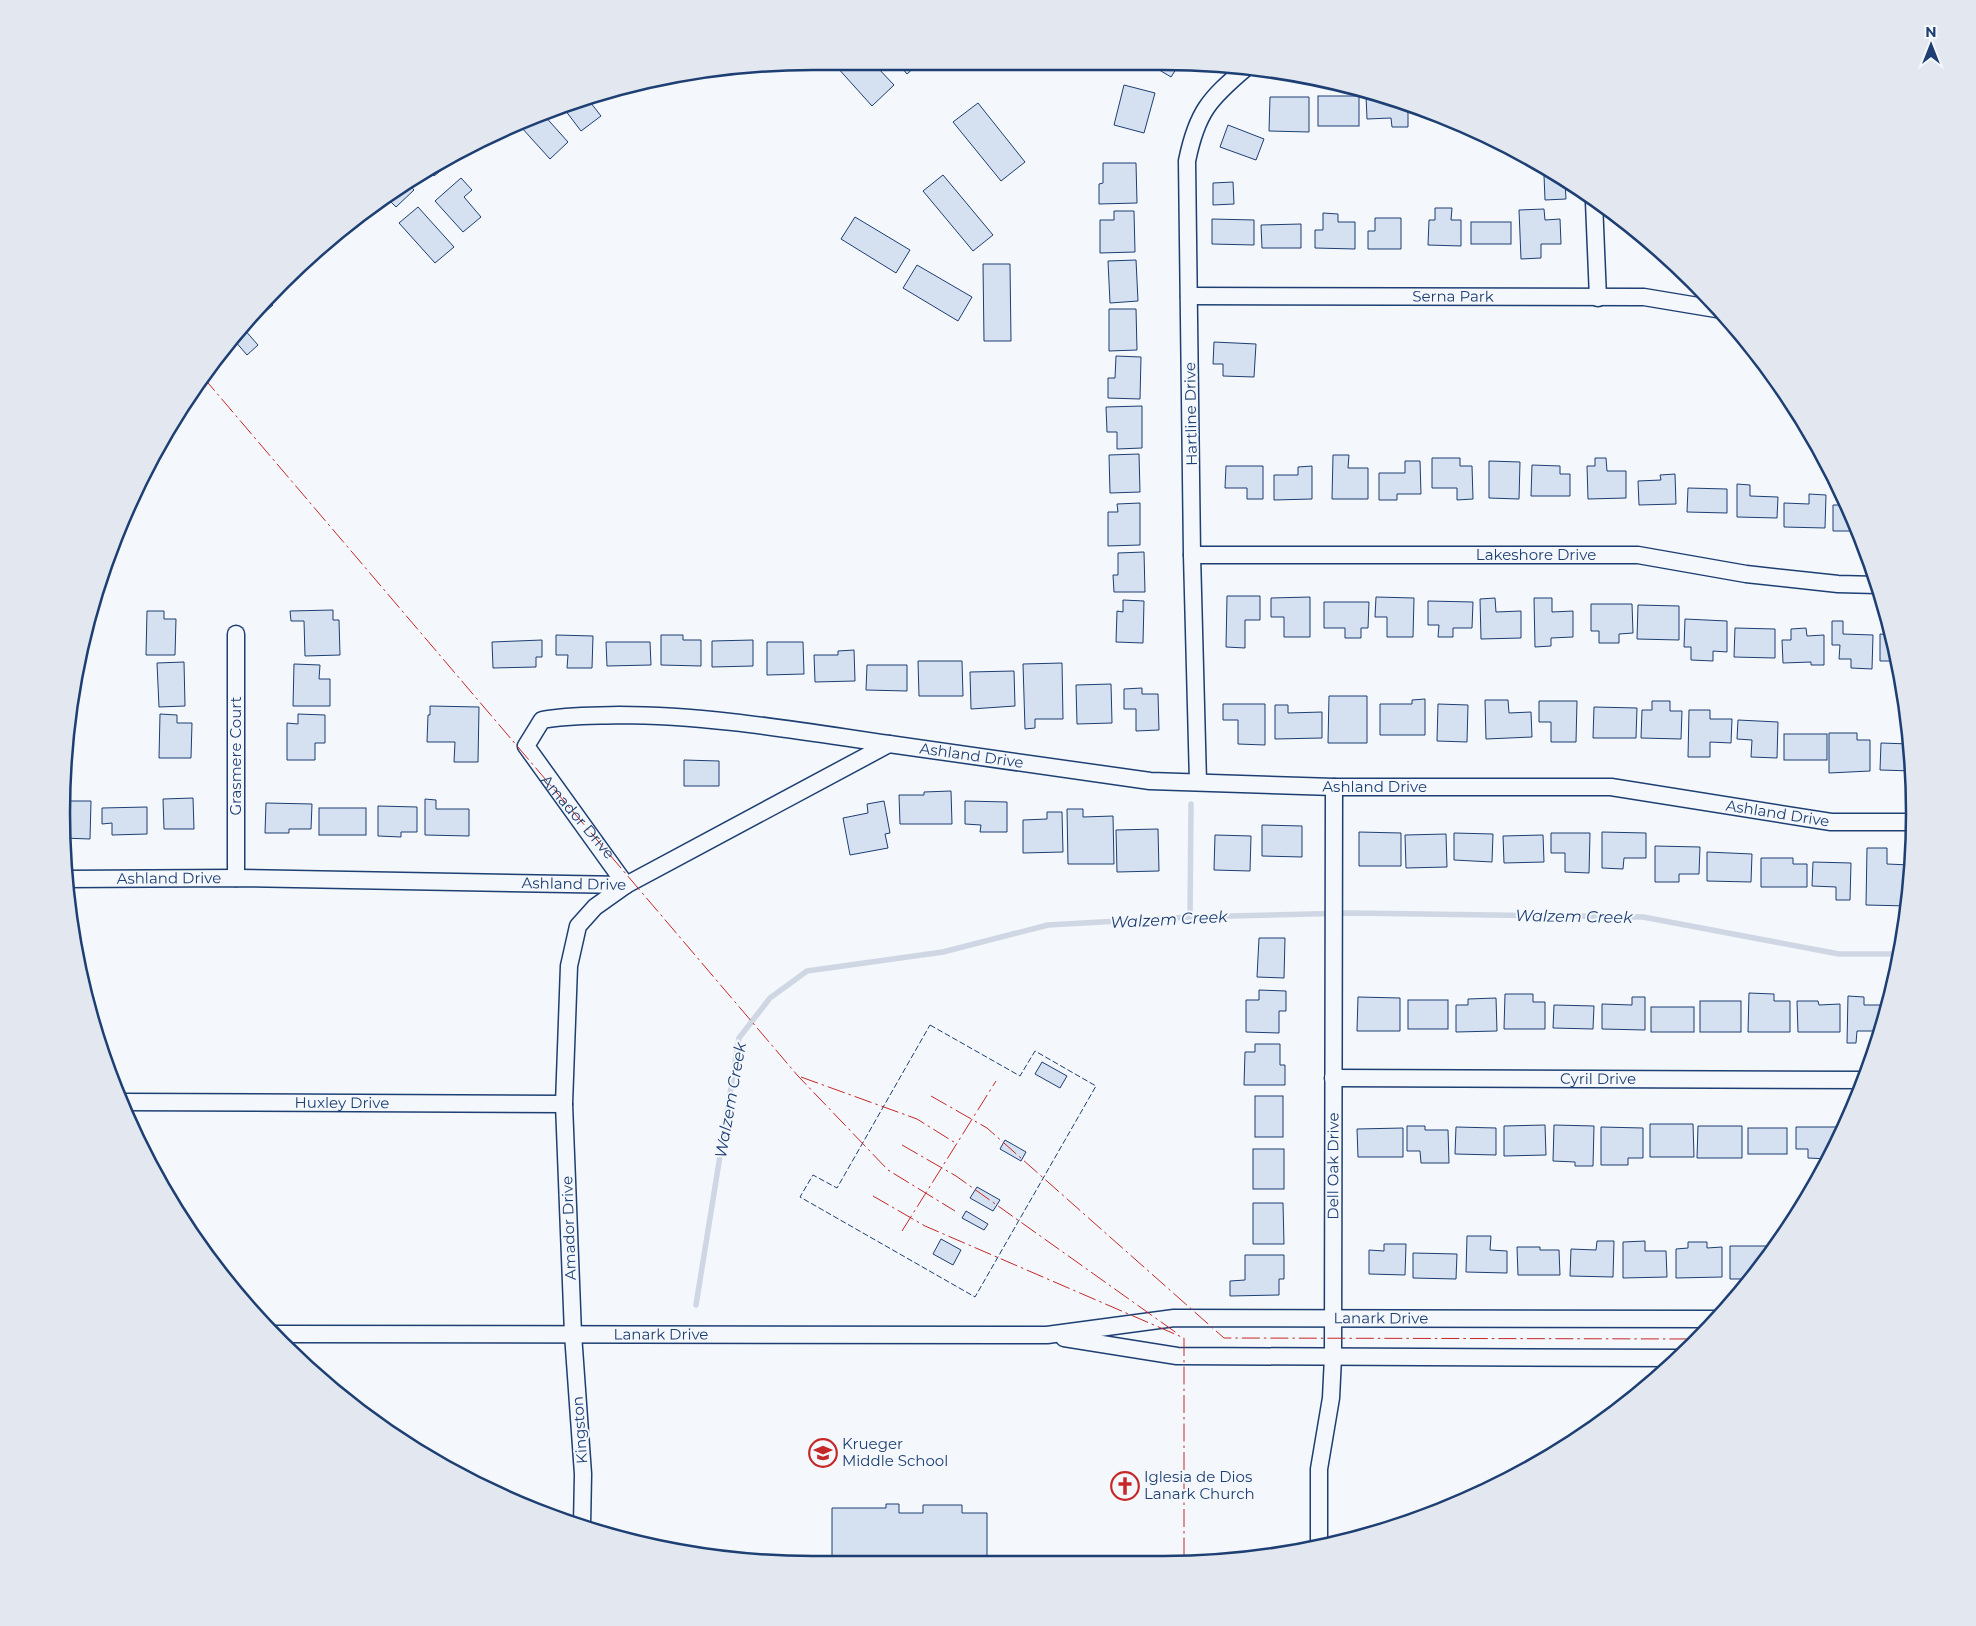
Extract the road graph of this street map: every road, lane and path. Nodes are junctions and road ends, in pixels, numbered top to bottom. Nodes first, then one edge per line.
1 (1239, 74) edge
2 (1594, 209) edge
3 (1189, 296) junction
4 (1598, 298) junction
5 (1707, 307) edge
6 (1192, 555) junction
7 (1870, 585) edge
8 (236, 634) dead end
9 (889, 744) junction
10 (1198, 782) junction
11 (1334, 787) junction
12 (1906, 822) edge
13 (236, 878) junction
14 (73, 879) edge
15 (626, 885) junction
16 (1333, 1078) junction
17 (1856, 1080) edge
18 (129, 1102) edge
19 (564, 1104) junction
20 (1333, 1318) junction
21 (1706, 1319) edge
22 (284, 1334) edge
23 (573, 1334) junction
24 (1047, 1335) junction
25 (1333, 1357) junction
26 (1667, 1358) edge
27 (582, 1519) edge
28 (1319, 1539) edge

1 - 3 street, Hartline Drive
2 - 4 street
3 - 4 street, Serna Park
3 - 6 street, Hartline Drive
4 - 5 street, Serna Park
6 - 7 street, Lakeshore Drive
6 - 10 street, Hartline Drive
8 - 13 street, Grasmere Court
9 - 10 street, Ashland Drive
9 - 15 street, Ashland Drive
9 - 15 street, Amador Drive
10 - 11 street, Ashland Drive
11 - 12 street, Ashland Drive
11 - 16 street, Dell Oak Drive
13 - 14 street, Ashland Drive
13 - 15 street, Ashland Drive
15 - 19 street, Amador Drive
16 - 17 street, Cyril Drive
16 - 20 street, Dell Oak Drive
18 - 19 street, Huxley Drive
19 - 23 street, Amador Drive
20 - 21 street, Lanark Drive
20 - 24 street, Lanark Drive
20 - 25 street, Dell Oak Drive
22 - 23 street, Lanark Drive
23 - 24 street, Lanark Drive
23 - 27 street, Kingston
24 - 25 street, Lanark Drive
25 - 26 street, Lanark Drive
25 - 28 street, Dell Oak Drive

